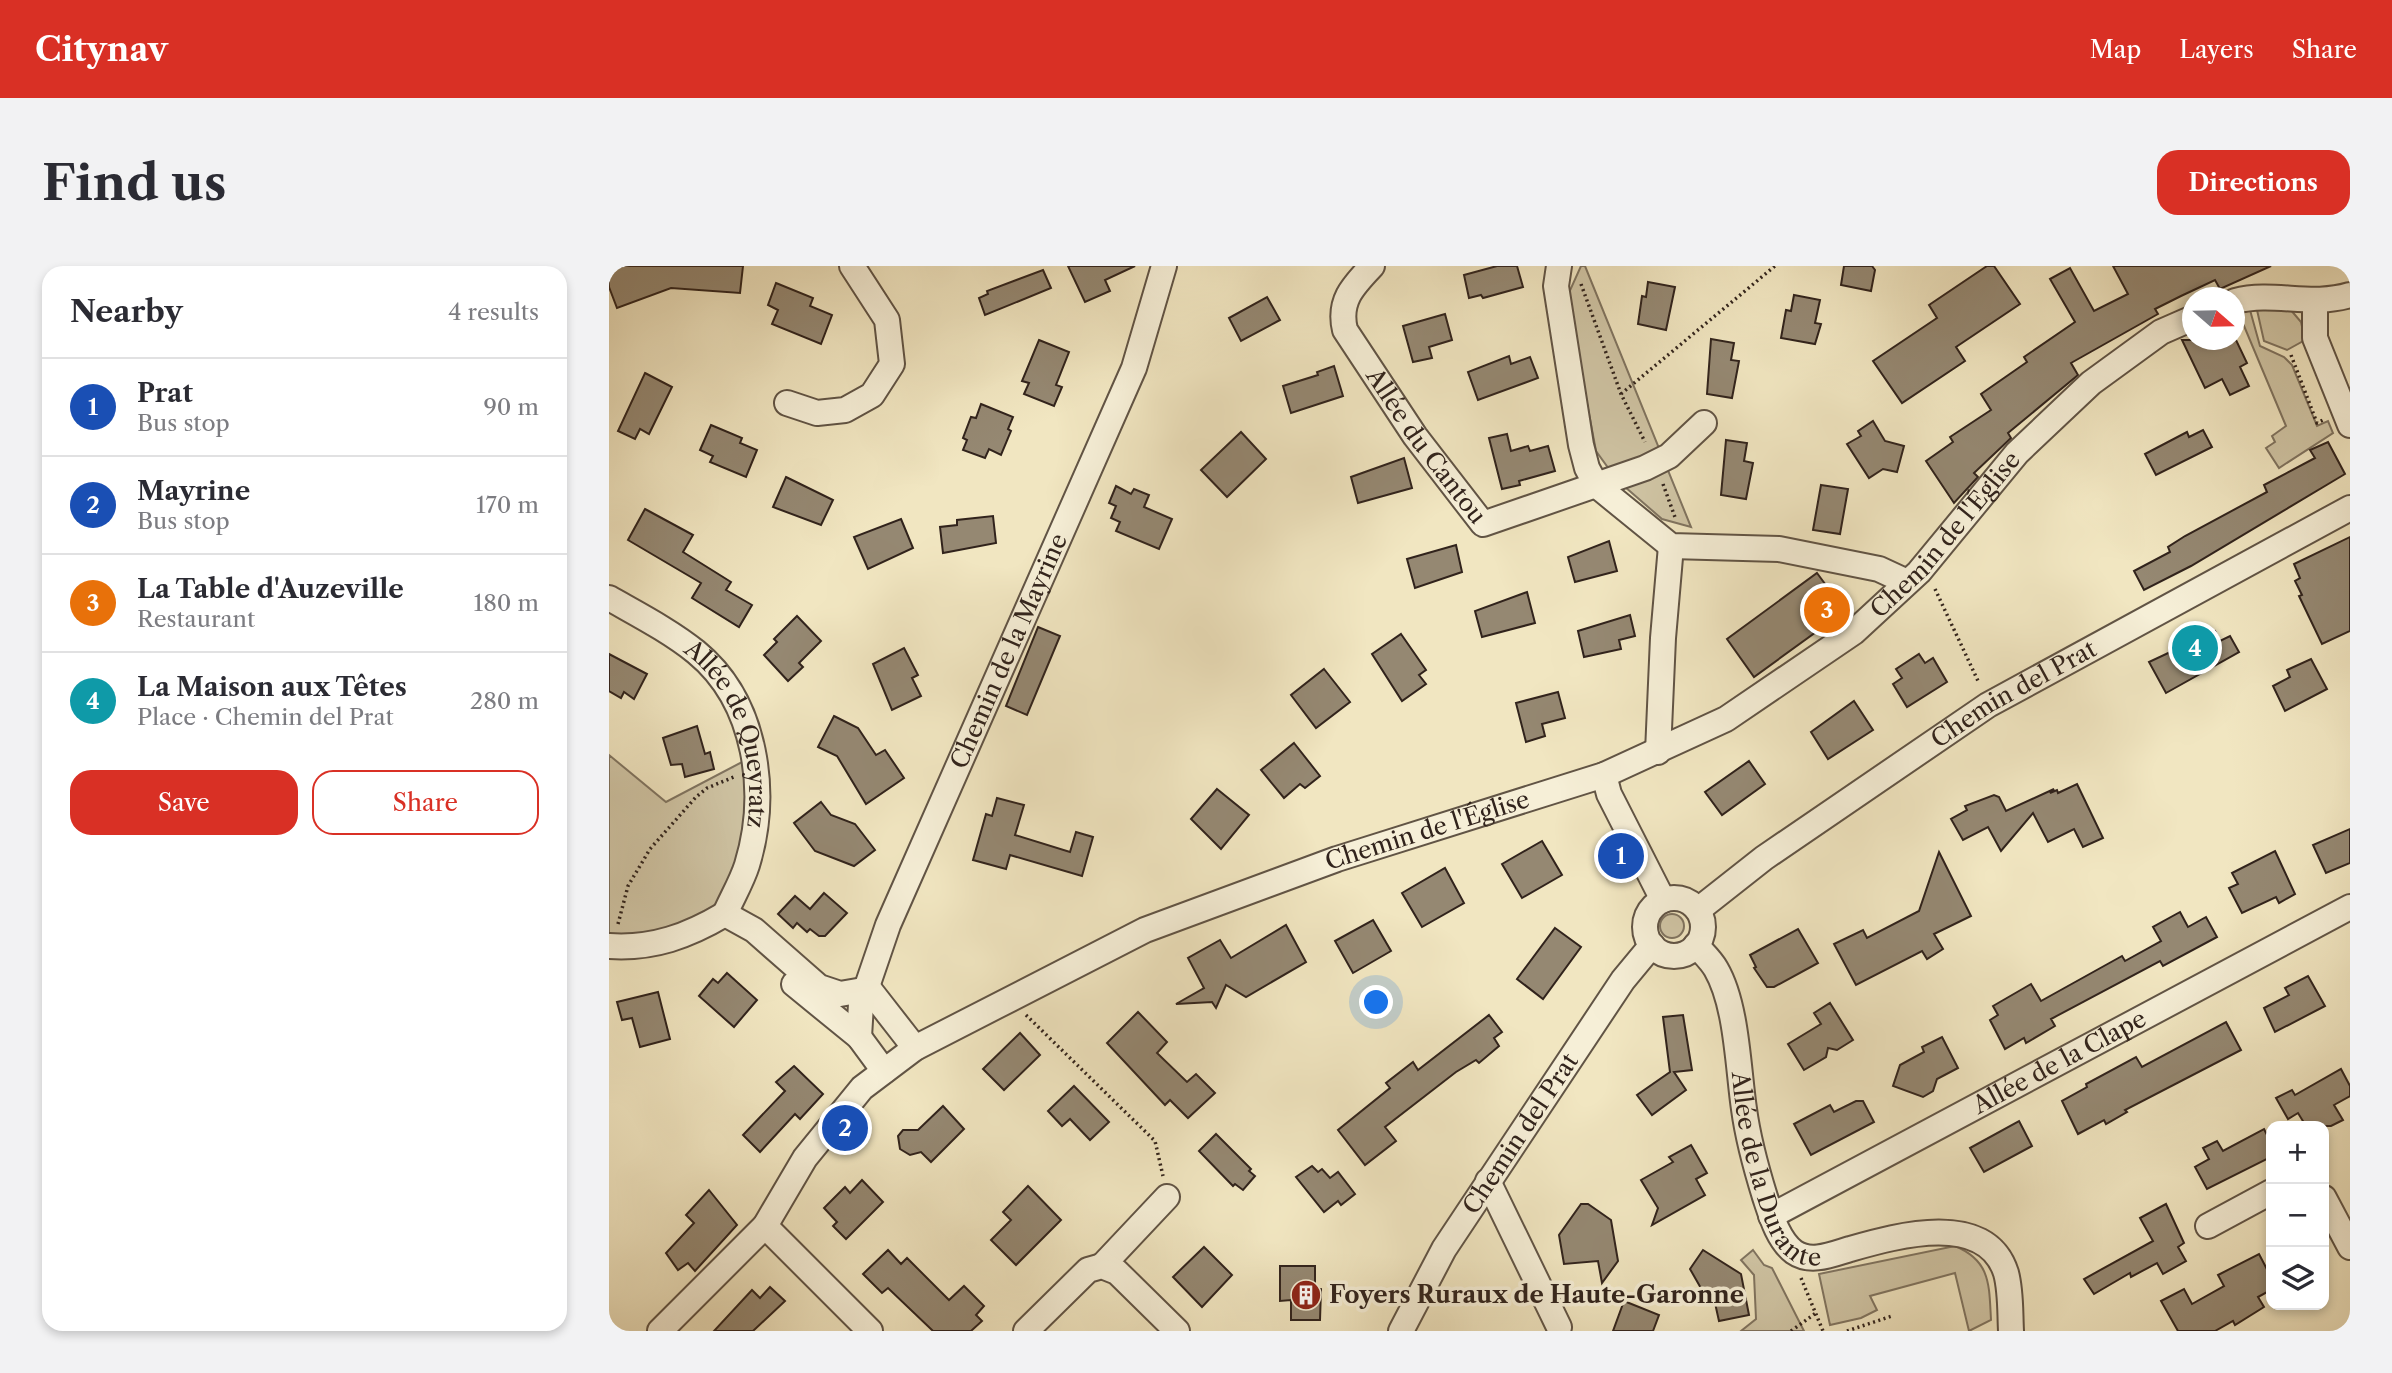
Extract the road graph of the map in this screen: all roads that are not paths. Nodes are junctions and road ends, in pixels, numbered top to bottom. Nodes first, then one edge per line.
1 (852, 266) edge
2 (1164, 266) edge
3 (1371, 266) edge
4 (1569, 272) edge
5 (2350, 295) edge
6 (2245, 300) edge
7 (2315, 302) junction
8 (2182, 323) edge
9 (787, 403) dead end
10 (2347, 419) edge
11 (1703, 423) dead end
12 (1596, 485) junction
13 (2350, 508) edge
14 (1671, 546) junction
15 (1913, 577) junction
16 (609, 598) edge
17 (1658, 752) junction
18 (1604, 775) junction
19 (1663, 900) junction
20 (2350, 907) edge
21 (1698, 911) junction
22 (725, 914) junction
23 (1696, 945) junction
24 (611, 946) edge
25 (1652, 946) junction
26 (869, 989) junction
27 (859, 1037) junction
28 (915, 1048) junction
29 (884, 1071) junction
30 (1488, 1181) junction
31 (2266, 1195) edge
32 (1167, 1197) road end
33 (2329, 1207) edge
34 (1771, 1216) junction
35 (765, 1226) junction
36 (2208, 1227) dead end
37 (2350, 1247) edge
38 (1102, 1266) junction
39 (1559, 1327) dead end
40 (660, 1331) edge
41 (870, 1331) edge
42 (1027, 1331) edge
43 (1177, 1331) edge
44 (1401, 1331) edge
45 (2011, 1331) edge

1 - 9 street
2 - 26 street, Chemin de la Mayrine
3 - 12 street, Allée du Cantou
4 - 12 street
5 - 7 street
6 - 7 street
7 - 10 street
8 - 15 street, Chemin de l'Église
11 - 12 street
12 - 14 street
13 - 21 street, Chemin del Prat
14 - 15 street
14 - 17 street
15 - 17 street, Chemin de l'Église
16 - 22 street, Allée de Queyratz
17 - 18 street, Chemin de l'Église
18 - 19 street
18 - 28 street, Chemin de l'Église
19 - 21 street
19 - 25 street
20 - 34 street, Allée de la Clape
21 - 23 street
22 - 24 street
22 - 26 street
22 - 27 street
23 - 25 street
23 - 34 street, Allée de la Durante
25 - 30 street, Chemin del Prat
26 - 27 street, Chemin de la Mayrine
26 - 28 street
27 - 29 street
28 - 29 street, Chemin de l'Église
29 - 35 street, Chemin de l'Église
30 - 39 street
30 - 44 street, Chemin del Prat
31 - 36 street
32 - 38 street
33 - 37 street
34 - 45 street, Allée de la Durante
35 - 40 street, Chemin de l'Église
35 - 41 street
38 - 42 street
38 - 43 street

